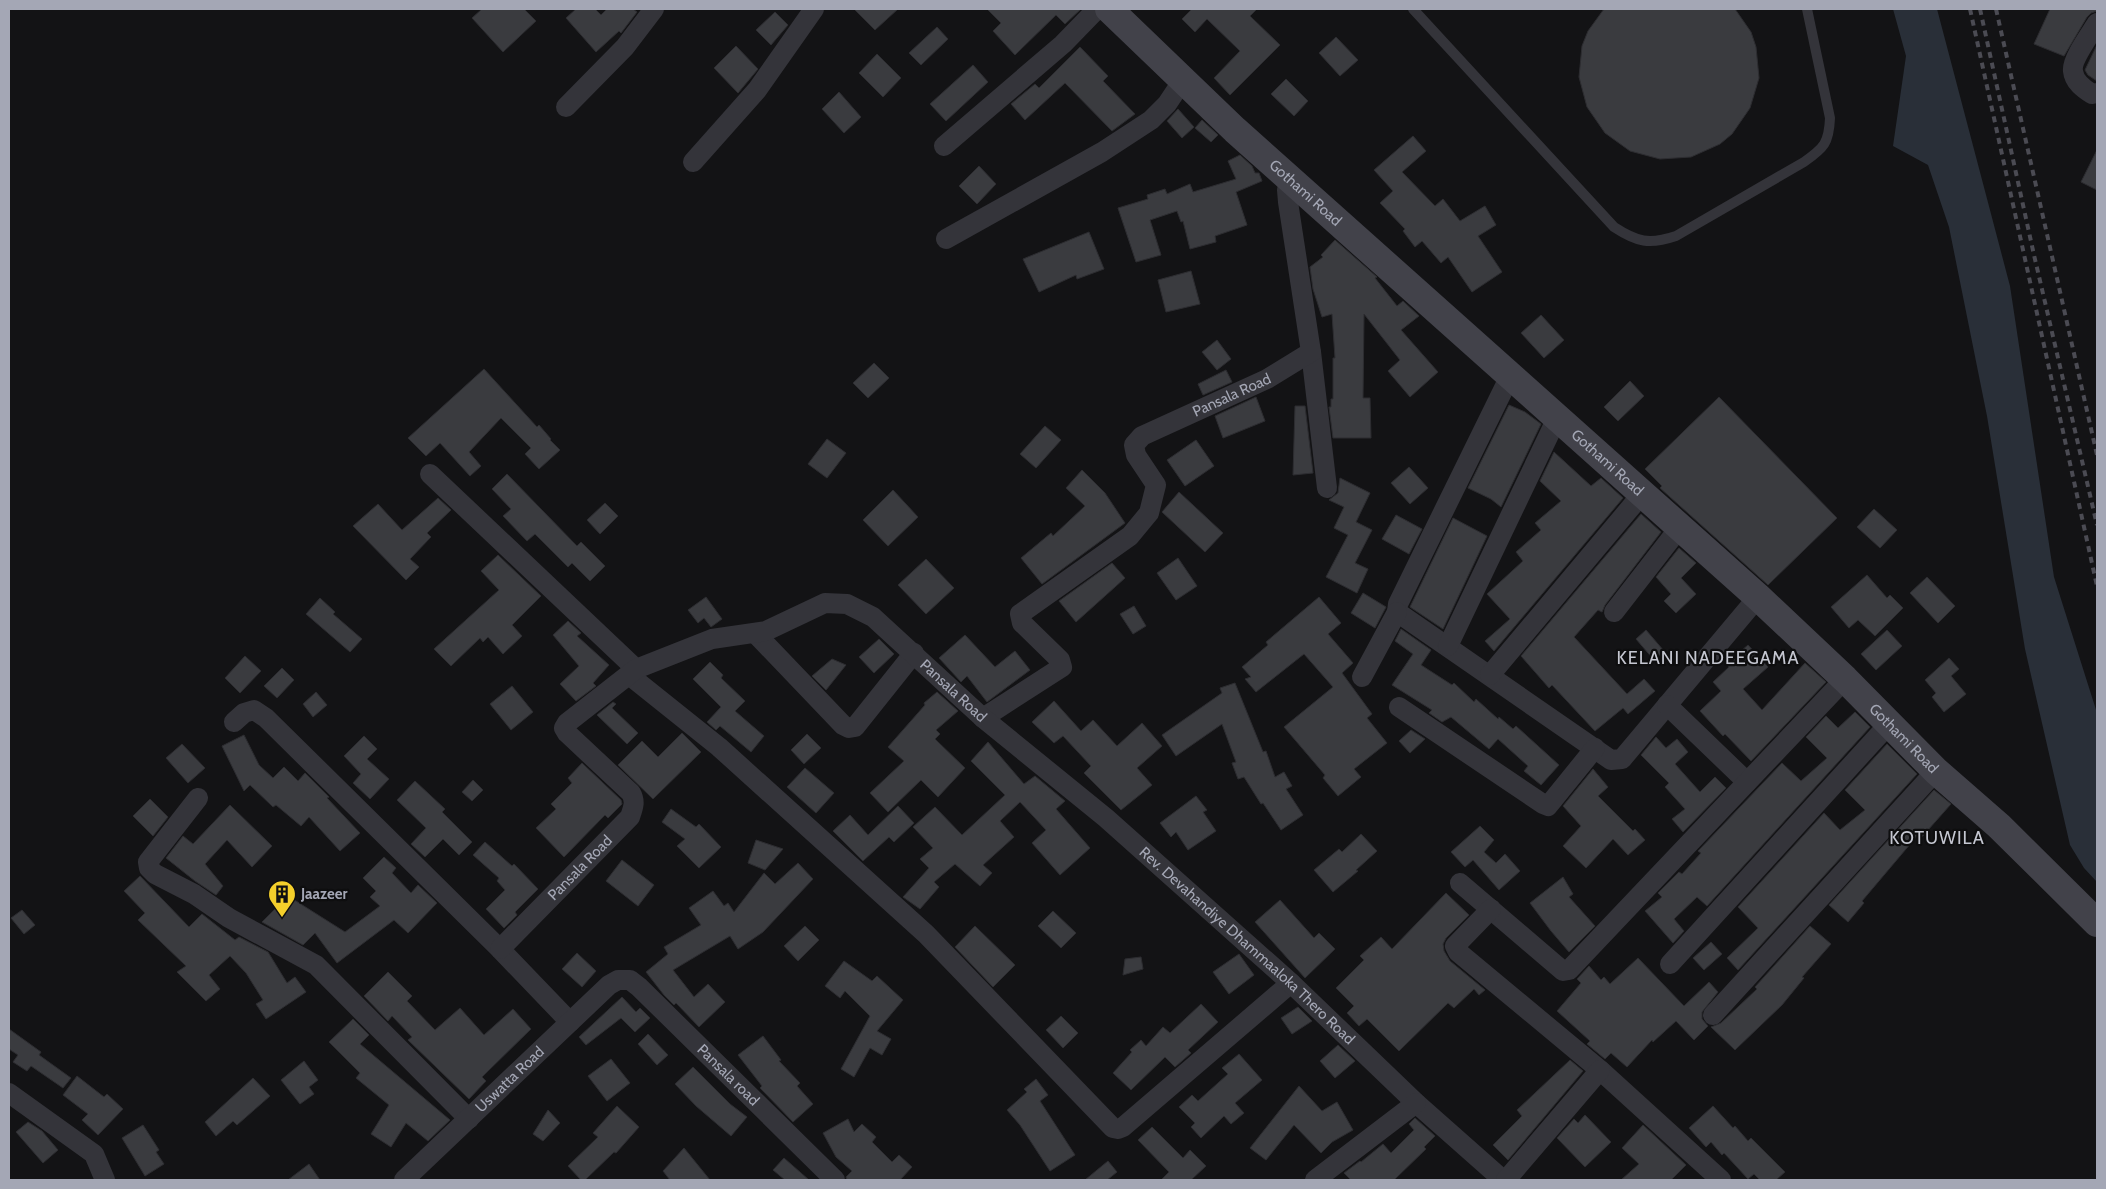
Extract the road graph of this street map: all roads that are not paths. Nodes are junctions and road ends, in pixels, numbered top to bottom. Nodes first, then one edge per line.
1 (654, 9) edge
2 (814, 9) edge
3 (1097, 9) edge
4 (1109, 9) edge
5 (1413, 9) edge
6 (1806, 9) edge
7 (2097, 23) edge
8 (1183, 80) junction
9 (2097, 93) edge
10 (566, 107) dead end
11 (944, 146) dead end
12 (693, 162) dead end
13 (1290, 180) junction
14 (946, 240) dead end
15 (1310, 352) junction
16 (1510, 376) junction
17 (1557, 418) junction
18 (430, 474) dead end
19 (1327, 488) dead end
20 (1642, 494) junction
21 (1680, 527) junction
22 (1758, 597) junction
23 (1397, 612) junction
24 (1614, 612) dead end
25 (755, 633) junction
26 (1448, 646) junction
27 (914, 653) junction
28 (632, 672) junction
29 (1490, 675) junction
30 (1362, 677) dead end
31 (1845, 679) junction
32 (1667, 705) junction
33 (1399, 707) dead end
34 (983, 718) junction
35 (234, 722) dead end
36 (1889, 724) junction
37 (1594, 748) junction
38 (1936, 770) junction
39 (1747, 782) junction
40 (198, 798) dead end
41 (1460, 882) dead end
42 (1491, 910) junction
43 (2097, 923) edge
44 (500, 949) junction
45 (1670, 964) dead end
46 (618, 980) joint
47 (1291, 983) junction
48 (1713, 1015) dead end
49 (570, 1022) junction
50 (1600, 1070) junction
51 (9, 1093) edge
52 (1416, 1103) junction
53 (469, 1119) junction
54 (105, 1180) edge
55 (404, 1180) edge
56 (836, 1180) edge
57 (1315, 1180) edge
58 (1505, 1180) edge
59 (1721, 1180) edge

1 - 10 street
2 - 12 street
3 - 11 street
4 - 8 street, Gothami Road
5 - 6 lane
7 - 9 street
8 - 13 street, Gothami Road
8 - 14 street
13 - 15 street
13 - 16 street, Gothami Road
15 - 19 street
15 - 34 street, Pansala Road
16 - 17 street, Gothami Road
16 - 23 street
17 - 20 street, Gothami Road
17 - 26 street
18 - 28 street
20 - 21 street, Gothami Road
20 - 29 street
21 - 22 street, Gothami Road
21 - 24 street
22 - 31 street, Gothami Road
22 - 32 street
23 - 26 street
23 - 30 street
25 - 27 street, Pansala Road
25 - 27 street
25 - 28 street, Pansala Road
26 - 29 street
27 - 34 street, Pansala Road
28 - 44 street, Pansala Road
28 - 47 street
29 - 37 street
31 - 36 street, Gothami Road
31 - 39 street
32 - 37 street
32 - 39 street
33 - 37 street
34 - 47 street, Rev. Devahandiye Dhammaaloka Thero Road
35 - 44 street
36 - 38 street, Gothami Road
36 - 45 street
38 - 43 street, Gothami Road
38 - 48 street
39 - 42 street
40 - 53 street
41 - 42 street
42 - 50 street
44 - 49 street
46 - 49 street, Uswatta Road
46 - 56 street, Pansala road
47 - 52 street, Rev. Devahandiye Dhammaaloka Thero Road
49 - 53 street, Uswatta Road
50 - 58 street
50 - 59 street
51 - 54 street
52 - 57 street
52 - 58 street, Rev. Devahandiye Dhammaaloka Thero Road
53 - 55 street, Uswatta Road

